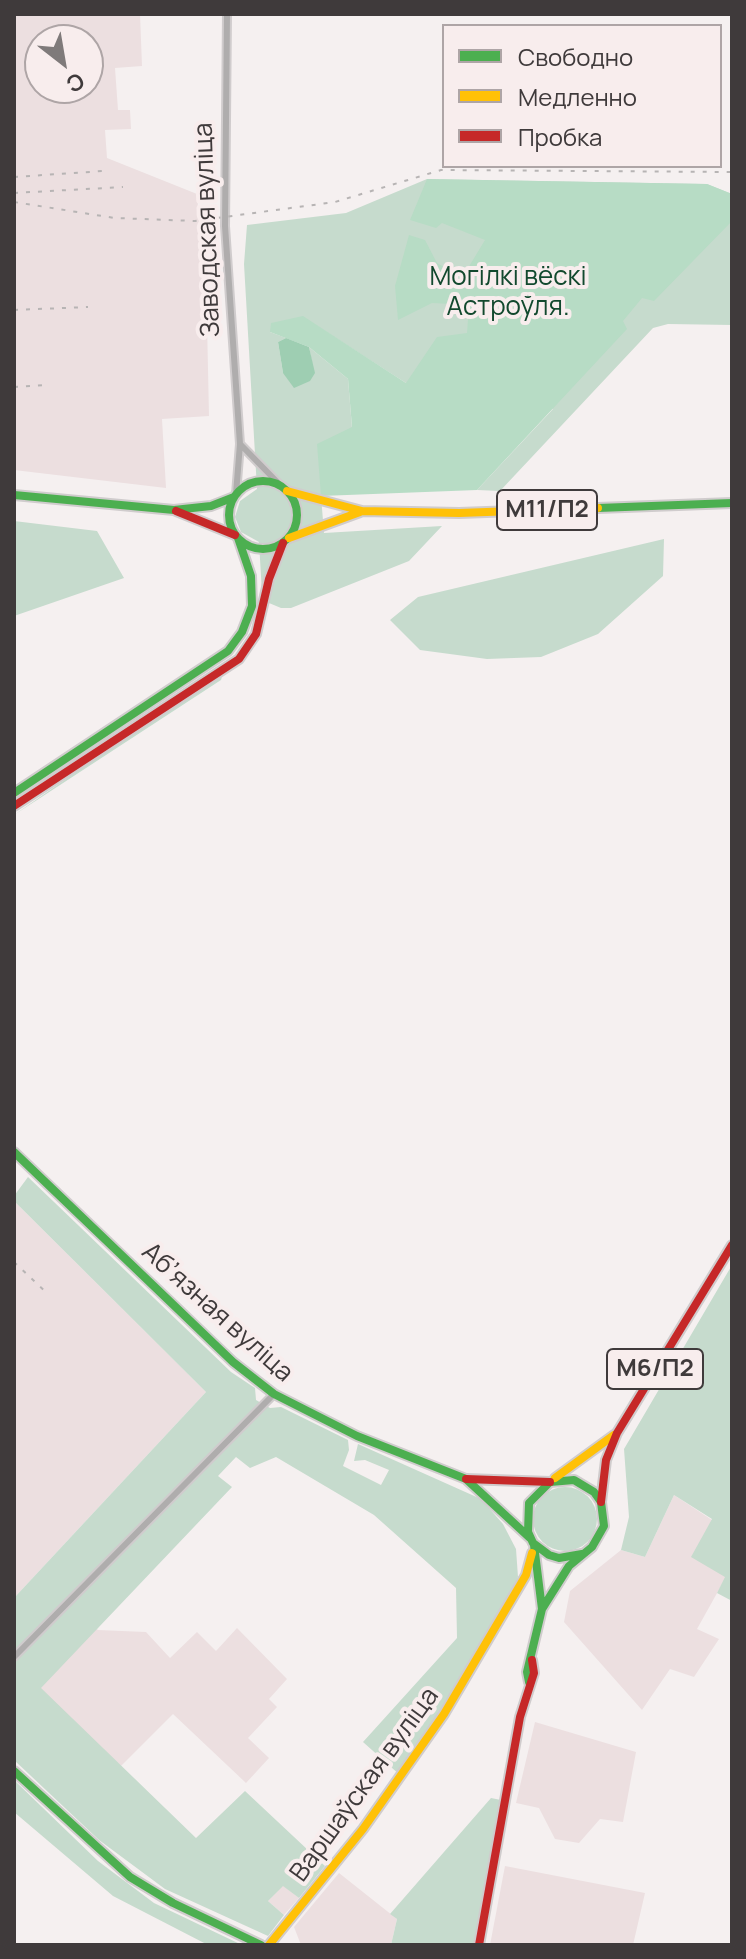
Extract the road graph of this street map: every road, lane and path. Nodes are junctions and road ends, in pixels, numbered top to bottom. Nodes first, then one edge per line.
1 (227, 14) edge
2 (240, 444) junction
3 (285, 489) junction
4 (14, 495) edge
5 (235, 496) junction
6 (732, 503) edge
7 (174, 510) junction
8 (362, 511) junction
9 (236, 537) junction
10 (285, 541) junction
11 (14, 793) edge
12 (14, 806) edge
13 (14, 1152) edge
14 (732, 1245) edge
15 (274, 1394) junction
16 (617, 1433) junction
17 (466, 1479) junction
18 (550, 1482) junction
19 (601, 1502) junction
20 (532, 1540) junction
21 (582, 1554) junction
22 (541, 1585) junction
23 (510, 1601) junction
24 (542, 1609) junction
25 (14, 1657) edge
26 (14, 1771) edge
27 (261, 1945) edge
28 (269, 1945) edge
29 (479, 1945) edge

1 - 2 street, Заводская вуліца
2 - 3 street
2 - 5 street, Заводская вуліца
3 - 5 main road, М11/П2
3 - 8 main road, М11/П2
3 - 10 main road
4 - 7 main road, М11/П2
5 - 7 main road, М11/П2
5 - 9 main road
6 - 8 main road, М11/П2
7 - 9 main road, М11/П2
8 - 10 main road, М11/П2
9 - 10 main road, М11/П2
9 - 11 main road
10 - 12 main road
13 - 15 main road, Абʼязная вуліца
14 - 16 main road, М6/П2
15 - 17 main road, Абʼязная вуліца
15 - 25 street
16 - 18 main road, М6/П2
16 - 19 main road, М6/П2
17 - 18 main road, Абʼязная вуліца
17 - 20 main road, Абʼязная вуліца
18 - 19 main road
18 - 20 main road, М6/П2
19 - 21 main road, М6/П2
20 - 21 main road
20 - 22 main road, М6/П2
20 - 23 main road, Варшаўская вуліца
21 - 24 main road, М6/П2
22 - 23 main road
22 - 24 main road, М6/П2
23 - 28 main road, Варшаўская вуліца
24 - 29 main road, М6/П2
26 - 27 main road

